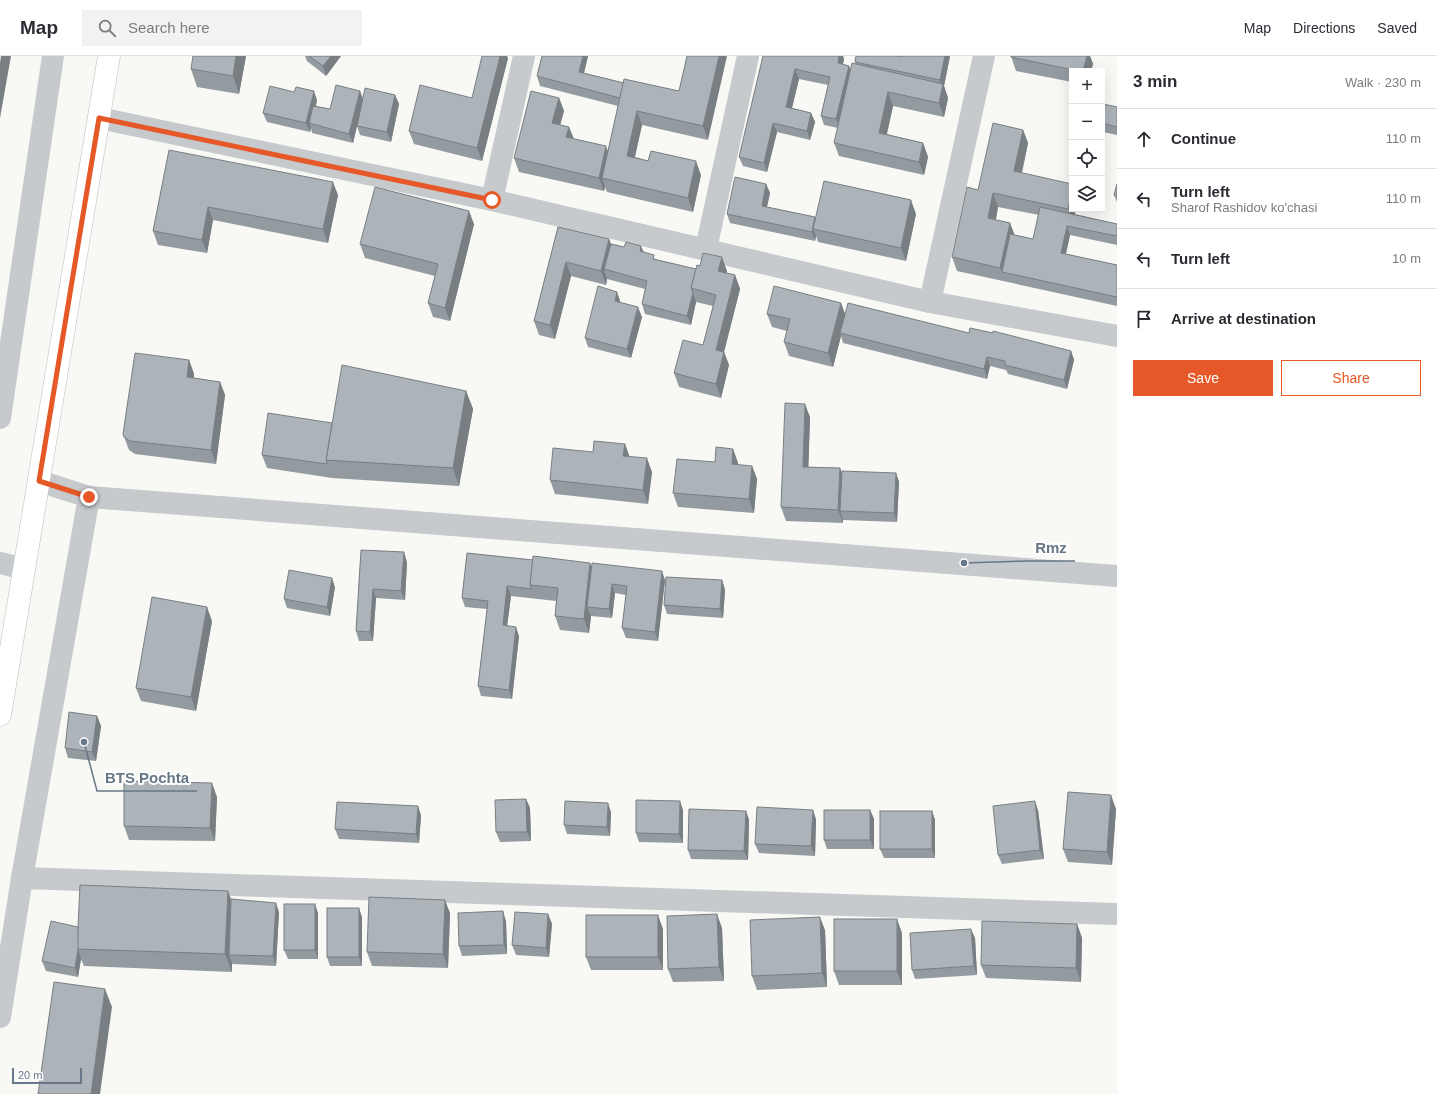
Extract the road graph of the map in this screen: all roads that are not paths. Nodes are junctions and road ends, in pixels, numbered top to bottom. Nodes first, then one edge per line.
1 (54, 56) edge
2 (109, 56) edge
3 (524, 56) edge
4 (748, 56) edge
5 (984, 56) edge
6 (99, 118) junction
7 (492, 200) junction
8 (706, 249) junction
9 (930, 302) junction
10 (1117, 336) edge
11 (0, 418) edge
12 (39, 481) junction
13 (89, 497) junction
14 (0, 563) edge
15 (24, 569) junction
16 (1117, 576) edge
17 (4, 660) edge
18 (0, 715) edge
19 (22, 878) junction
20 (1117, 914) edge
21 (0, 1017) edge

1 - 11 street
2 - 6 main road
3 - 7 street
4 - 8 street
5 - 9 street
6 - 7 street
6 - 12 main road
7 - 8 street
8 - 9 street
9 - 10 street
12 - 13 street
12 - 15 main road
13 - 16 street
13 - 19 street
14 - 15 street
15 - 17 main road
17 - 18 main road
19 - 20 street
19 - 21 street

